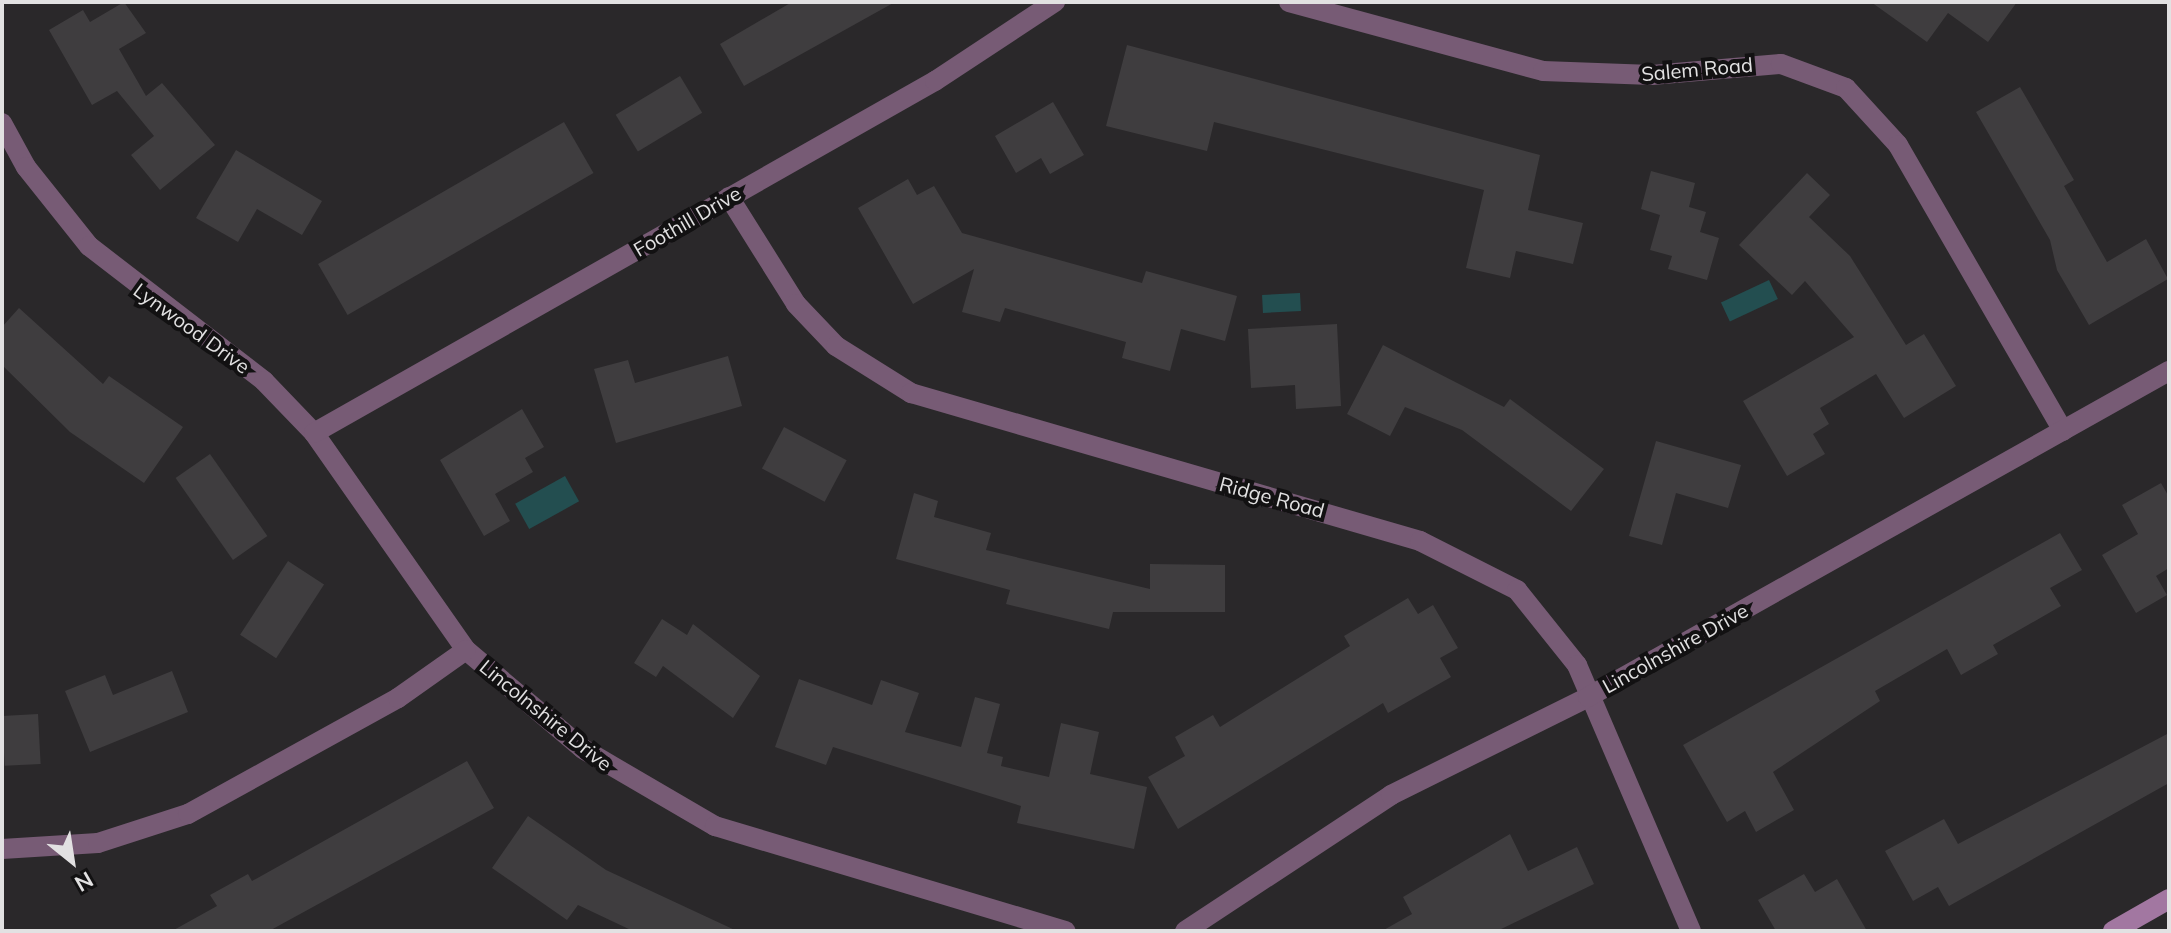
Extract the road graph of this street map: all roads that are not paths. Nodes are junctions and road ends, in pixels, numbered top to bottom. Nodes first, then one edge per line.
1 (1055, 2) edge
2 (1289, 2) edge
3 (2, 123) edge
4 (729, 197) junction
5 (2169, 371) edge
6 (2063, 431) junction
7 (314, 433) junction
8 (466, 650) junction
9 (1588, 697) junction
10 (2, 849) edge
11 (2169, 899) edge
12 (1066, 931) edge
13 (1185, 931) edge
14 (1691, 931) edge
15 (2113, 931) edge

1 - 4 street, Foothill Drive
2 - 6 street, Salem Road
3 - 7 street, Lynwood Drive
4 - 7 street, Foothill Drive
4 - 9 street, Ridge Road
5 - 6 street, Lincolnshire Drive
6 - 9 street, Lincolnshire Drive
7 - 8 street, Lynwood Drive
8 - 10 street, Lincolnshire Drive
8 - 12 street, Lincolnshire Drive
9 - 13 street, Lincolnshire Drive
9 - 14 street, Ridge Road
11 - 15 main road

